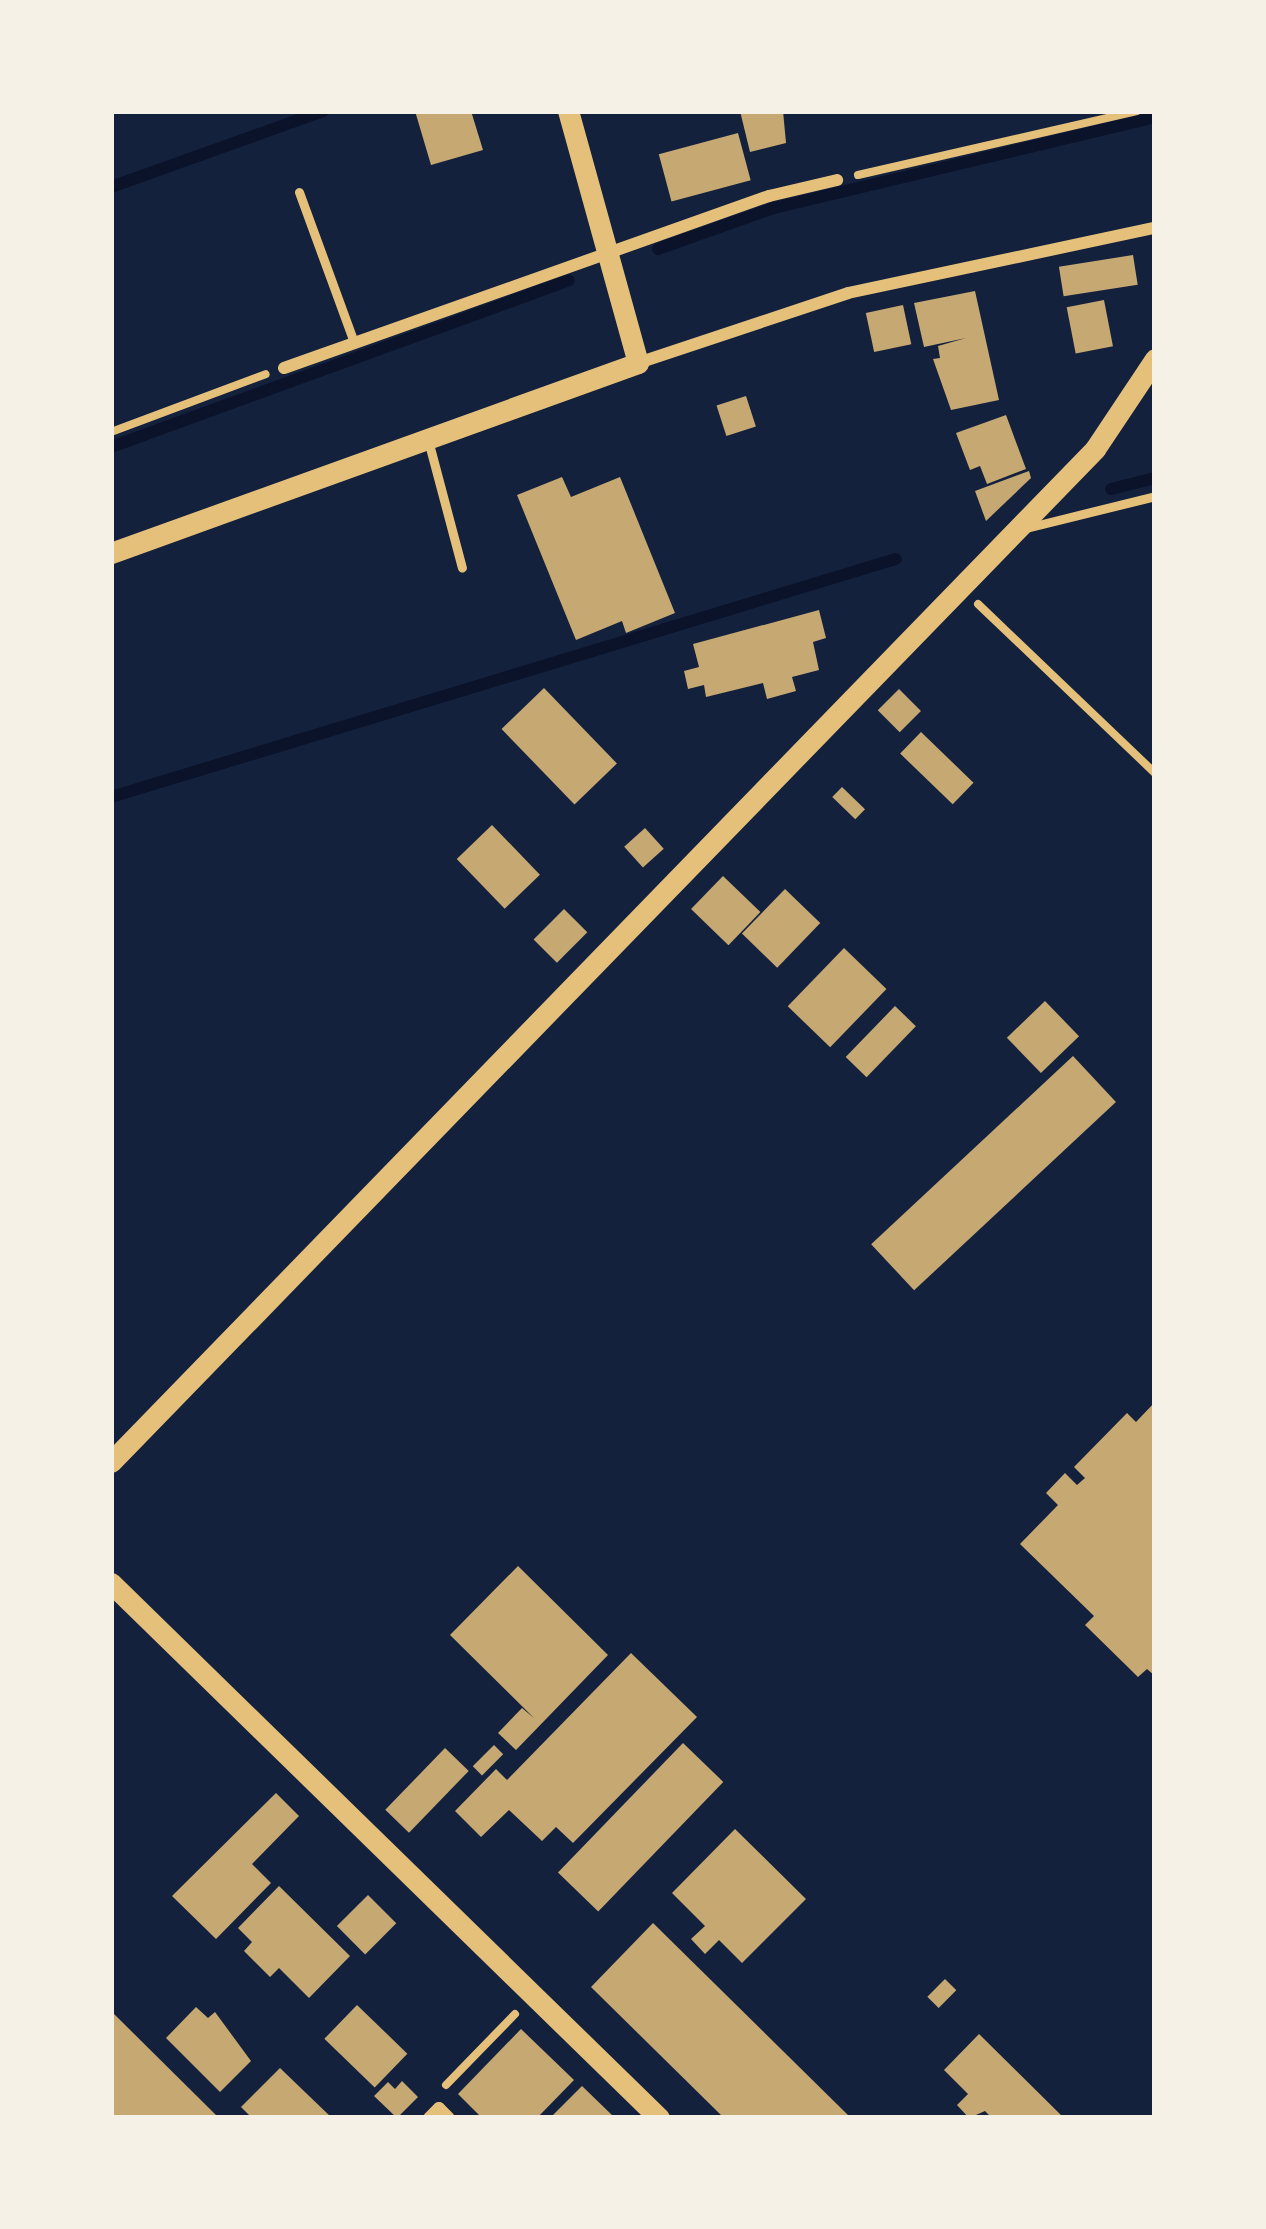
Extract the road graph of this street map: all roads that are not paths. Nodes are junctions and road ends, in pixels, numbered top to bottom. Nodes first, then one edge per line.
1 (568, 111) edge
2 (837, 180) road end
3 (299, 192) dead end
4 (1155, 227) edge
5 (609, 251) junction
6 (354, 343) junction
7 (1155, 359) edge
8 (638, 363) junction
9 (284, 368) road end
10 (428, 437) junction
11 (1155, 496) edge
12 (1016, 531) junction
13 (111, 553) edge
14 (462, 568) dead end
15 (111, 1462) edge
16 (111, 1583) edge
17 (659, 2118) edge

1 - 5 street
2 - 5 street
3 - 6 lane
4 - 8 street
5 - 6 street
5 - 8 street
6 - 9 street
7 - 12 street
8 - 10 street
10 - 13 street
10 - 14 lane
11 - 12 lane
12 - 15 street
16 - 17 street

